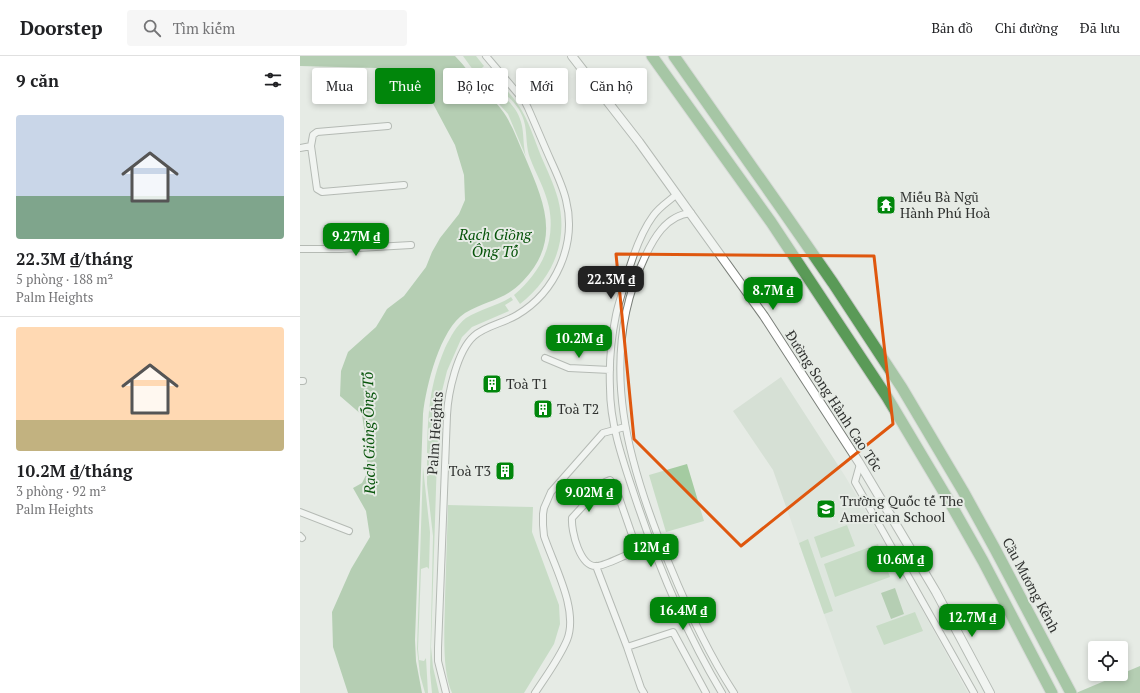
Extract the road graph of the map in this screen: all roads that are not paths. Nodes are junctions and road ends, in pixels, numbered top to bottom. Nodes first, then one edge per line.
1 (486, 56) edge
2 (572, 56) edge
3 (652, 56) edge
4 (674, 56) edge
5 (388, 126) dead end
6 (310, 146) junction
7 (300, 148) edge
8 (404, 185) dead end
9 (677, 194) junction
10 (691, 213) junction
11 (411, 245) dead end
12 (300, 249) edge
13 (545, 358) dead end
14 (610, 370) junction
15 (625, 427) junction
16 (615, 429) junction
17 (860, 464) junction
18 (300, 512) edge
19 (349, 531) dead end
20 (659, 538) junction
21 (650, 541) junction
22 (636, 546) junction
23 (662, 547) junction
24 (654, 550) junction
25 (629, 554) junction
26 (639, 555) junction
27 (596, 566) junction
28 (627, 647) junction
29 (446, 693) edge
30 (535, 693) edge
31 (644, 693) edge
32 (706, 693) edge
33 (722, 693) edge
34 (734, 693) edge
35 (974, 693) edge
36 (990, 693) edge
37 (1052, 693) edge
38 (1071, 693) edge

1 - 29 street, Palm Heights
2 - 9 main road, Đường Song Hành Cao Tốc
3 - 37 highway
4 - 38 highway, Cầu Mương Kênh
5 - 6 street
6 - 7 street
6 - 8 street
9 - 10 main road, Đường Song Hành Cao Tốc
9 - 14 street
10 - 15 street
10 - 17 main road, Đường Song Hành Cao Tốc
11 - 12 street
13 - 14 street
14 - 16 street
15 - 16 street
15 - 20 street
16 - 21 street
16 - 30 street
17 - 35 street
17 - 36 main road, Đường Song Hành Cao Tốc
18 - 19 street
20 - 21 street
20 - 23 street
21 - 22 street
21 - 24 street
22 - 25 street
22 - 26 street
22 - 27 street
23 - 24 street
23 - 34 street
24 - 26 street
24 - 33 street
25 - 26 street
25 - 27 street
27 - 28 street
28 - 31 street
28 - 32 street

